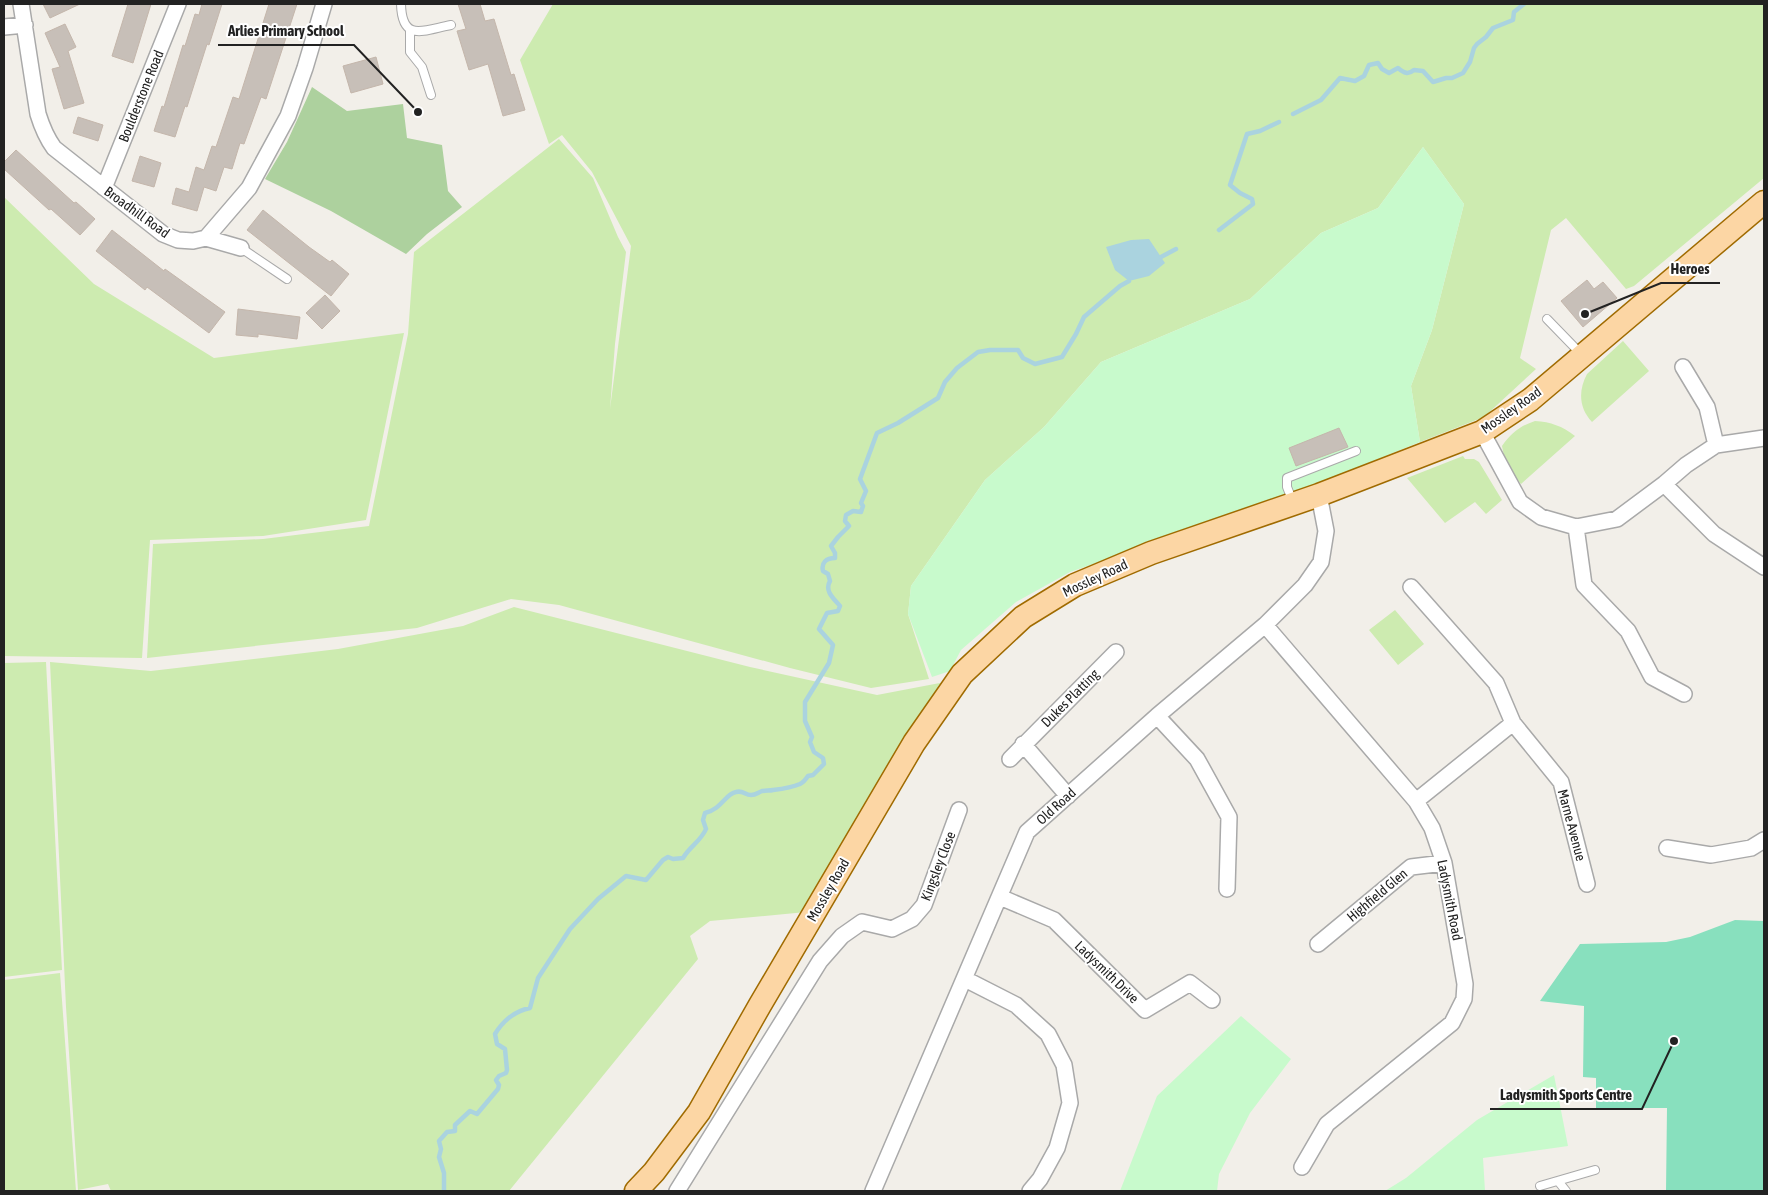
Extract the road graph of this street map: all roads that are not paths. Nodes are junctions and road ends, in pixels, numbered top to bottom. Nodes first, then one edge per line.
1 (21, 4) edge
2 (178, 4) edge
3 (324, 4) edge
4 (401, 4) edge
5 (25, 25) junction
6 (452, 25) dead end
7 (4, 27) edge
8 (410, 30) junction
9 (431, 95) dead end
10 (104, 188) junction
11 (1764, 202) edge
12 (206, 238) junction
13 (240, 248) joint
14 (287, 278) dead end
15 (1547, 319) dead end
16 (1583, 355) junction
17 (1683, 368) dead end
18 (1482, 432) junction
19 (1764, 438) edge
20 (1716, 445) junction
21 (1356, 451) dead end
22 (1664, 484) junction
23 (1319, 495) junction
24 (1293, 504) junction
25 (1576, 527) junction
26 (1764, 567) edge
27 (1412, 587) dead end
28 (1265, 625) junction
29 (1116, 652) dead end
30 (1684, 694) dead end
31 (1157, 716) junction
32 (1512, 723) junction
33 (1024, 744) junction
34 (1010, 758) dead end
35 (1068, 796) junction
36 (1416, 801) junction
37 (959, 810) dead end
38 (1764, 840) edge
39 (1666, 848) dead end
40 (1444, 863) junction
41 (1587, 884) dead end
42 (1227, 889) dead end
43 (1000, 897) junction
44 (1318, 944) dead end
45 (965, 979) junction
46 (1212, 1000) dead end
47 (760, 1005) junction
48 (784, 1021) junction
49 (1302, 1167) dead end
50 (1595, 1170) dead end
51 (1558, 1181) junction
52 (1540, 1186) dead end
53 (636, 1191) edge
54 (677, 1191) edge
55 (872, 1191) edge
56 (1030, 1191) edge
57 (1566, 1191) edge

1 - 5 street, Broadhill Road
2 - 10 street, Boulderstone Road
3 - 12 street
4 - 8 lane
5 - 7 street
5 - 10 street, Broadhill Road
6 - 8 lane
8 - 9 lane
10 - 12 street, Broadhill Road
11 - 16 main road, Mossley Road
12 - 13 street
13 - 14 lane
15 - 16 lane
16 - 18 main road, Mossley Road
17 - 20 street
18 - 23 main road, Mossley Road
18 - 25 street
19 - 20 street
20 - 22 street
21 - 24 lane
22 - 25 street
22 - 26 street
23 - 24 main road, Mossley Road
23 - 28 street, Old Road
24 - 47 main road, Mossley Road
25 - 30 street
27 - 32 street, Marne Avenue
28 - 31 street, Old Road
28 - 36 street, Ladysmith Road
29 - 33 street, Dukes Platting
31 - 35 street, Old Road
31 - 42 street
32 - 36 street
32 - 41 street, Marne Avenue
33 - 34 street, Dukes Platting
33 - 35 street
35 - 43 street, Old Road
36 - 40 street, Ladysmith Road
37 - 48 street, Kingsley Close
38 - 39 street
40 - 44 street, Highfield Glen
40 - 49 street, Ladysmith Road
43 - 45 street, Old Road
43 - 46 street, Ladysmith Drive
45 - 55 street, Old Road
45 - 56 street
47 - 48 street
47 - 53 main road, Mossley Road
48 - 54 street, Kingsley Close
50 - 51 lane
51 - 52 lane
51 - 57 lane

